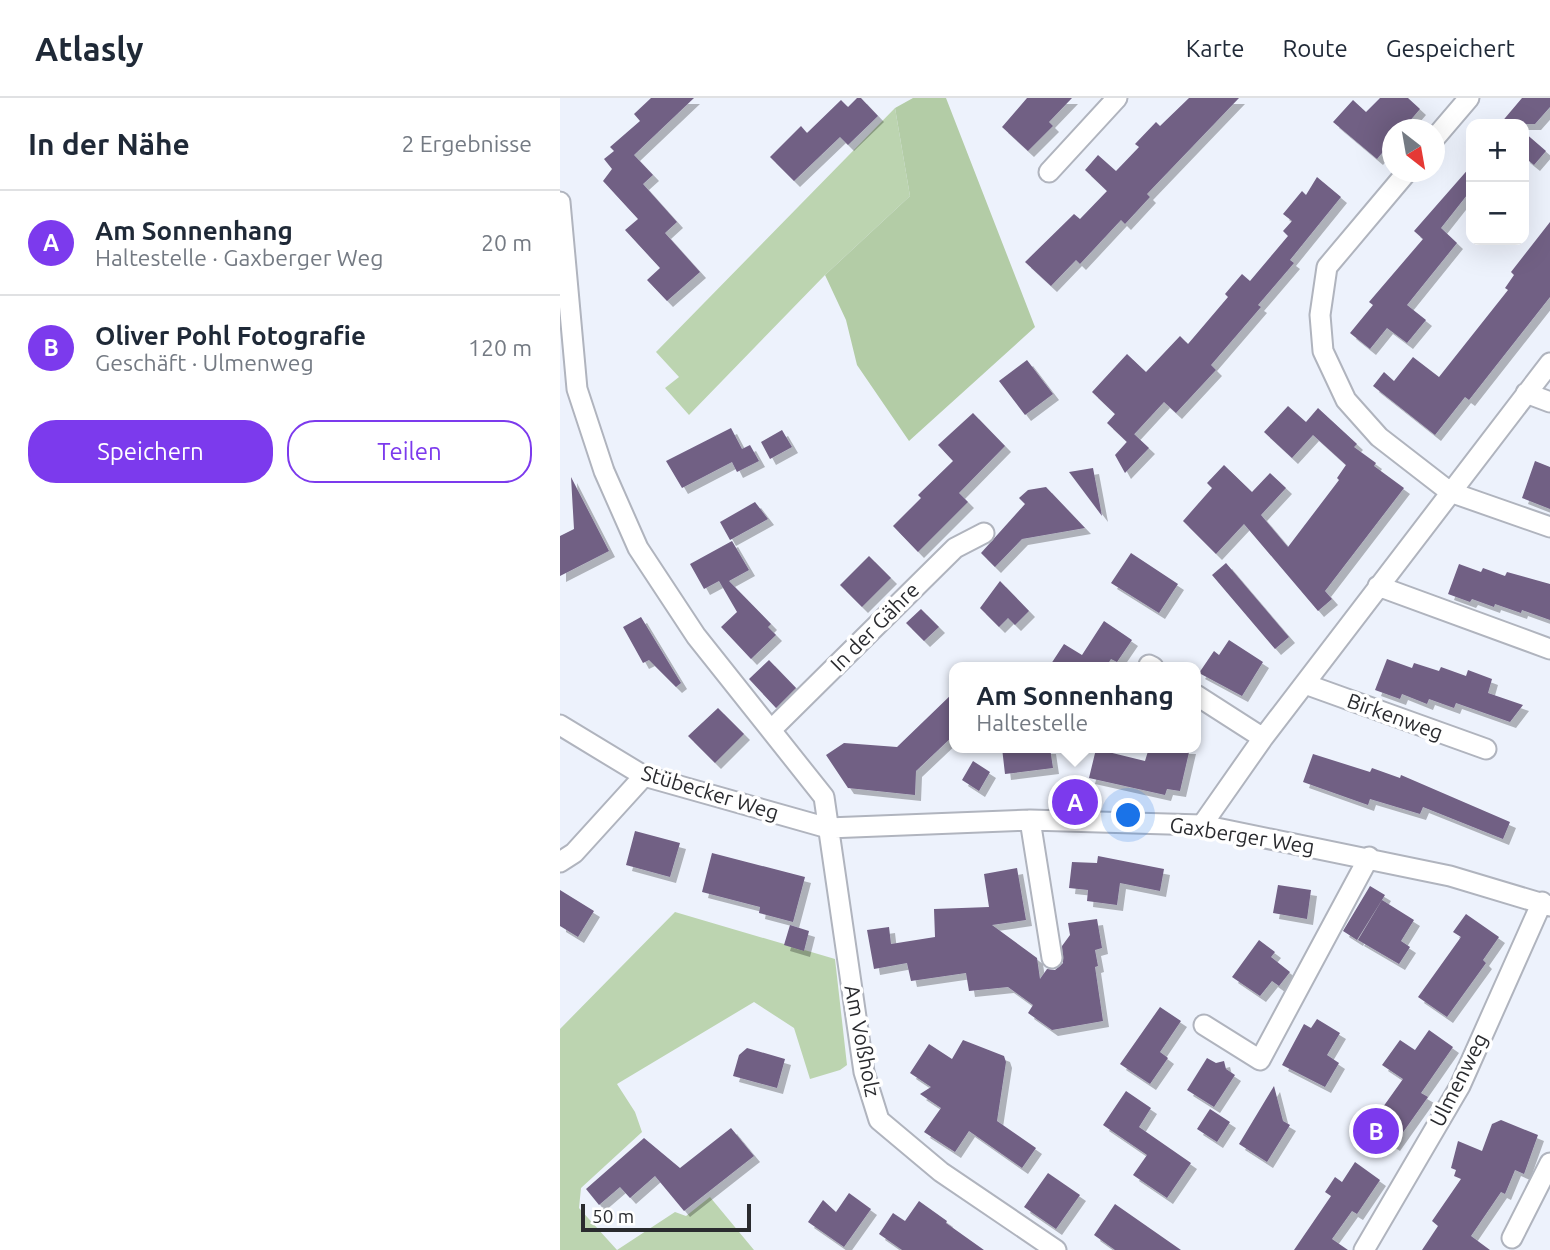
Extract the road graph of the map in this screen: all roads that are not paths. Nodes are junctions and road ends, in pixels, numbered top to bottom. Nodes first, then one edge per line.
1 (1117, 98) edge
2 (1469, 98) edge
3 (1445, 126) edge
4 (1049, 172) dead end
5 (1399, 182) edge
6 (560, 202) edge
7 (1550, 363) edge
8 (1525, 393) junction
9 (1550, 402) edge
10 (1450, 492) junction
11 (1550, 527) edge
12 (984, 533) dead end
13 (1378, 586) junction
14 (1550, 649) edge
15 (1305, 684) junction
16 (1201, 698) edge
17 (560, 725) edge
18 (772, 729) junction
19 (1263, 738) junction
20 (1486, 749) dead end
21 (644, 776) junction
22 (1030, 820) junction
23 (1202, 825) junction
24 (828, 828) junction
25 (1369, 857) junction
26 (560, 862) edge
27 (1546, 904) edge
28 (1052, 958) dead end
29 (1203, 1025) dead end
30 (1550, 1163) edge
31 (1512, 1238) dead end
32 (1056, 1250) edge
33 (1364, 1250) edge

1 - 4 street
2 - 3 street
5 - 10 street
6 - 18 street, Am Voßholz
7 - 8 street
8 - 9 street
8 - 10 street
10 - 11 street
10 - 13 street
12 - 18 street, In der Gähre
13 - 14 street
13 - 15 street
15 - 19 street
15 - 20 street, Birkenweg
16 - 19 street
17 - 21 street, Stübecker Weg
18 - 24 street, Am Voßholz
19 - 23 street
21 - 24 street, Stübecker Weg
21 - 26 street
22 - 23 street, Gaxberger Weg
22 - 24 street, Gaxberger Weg
22 - 28 street
23 - 25 street, Gaxberger Weg
24 - 32 street, Am Voßholz
25 - 27 street, Gaxberger Weg
25 - 29 street
27 - 33 street, Ulmenweg
30 - 31 street

